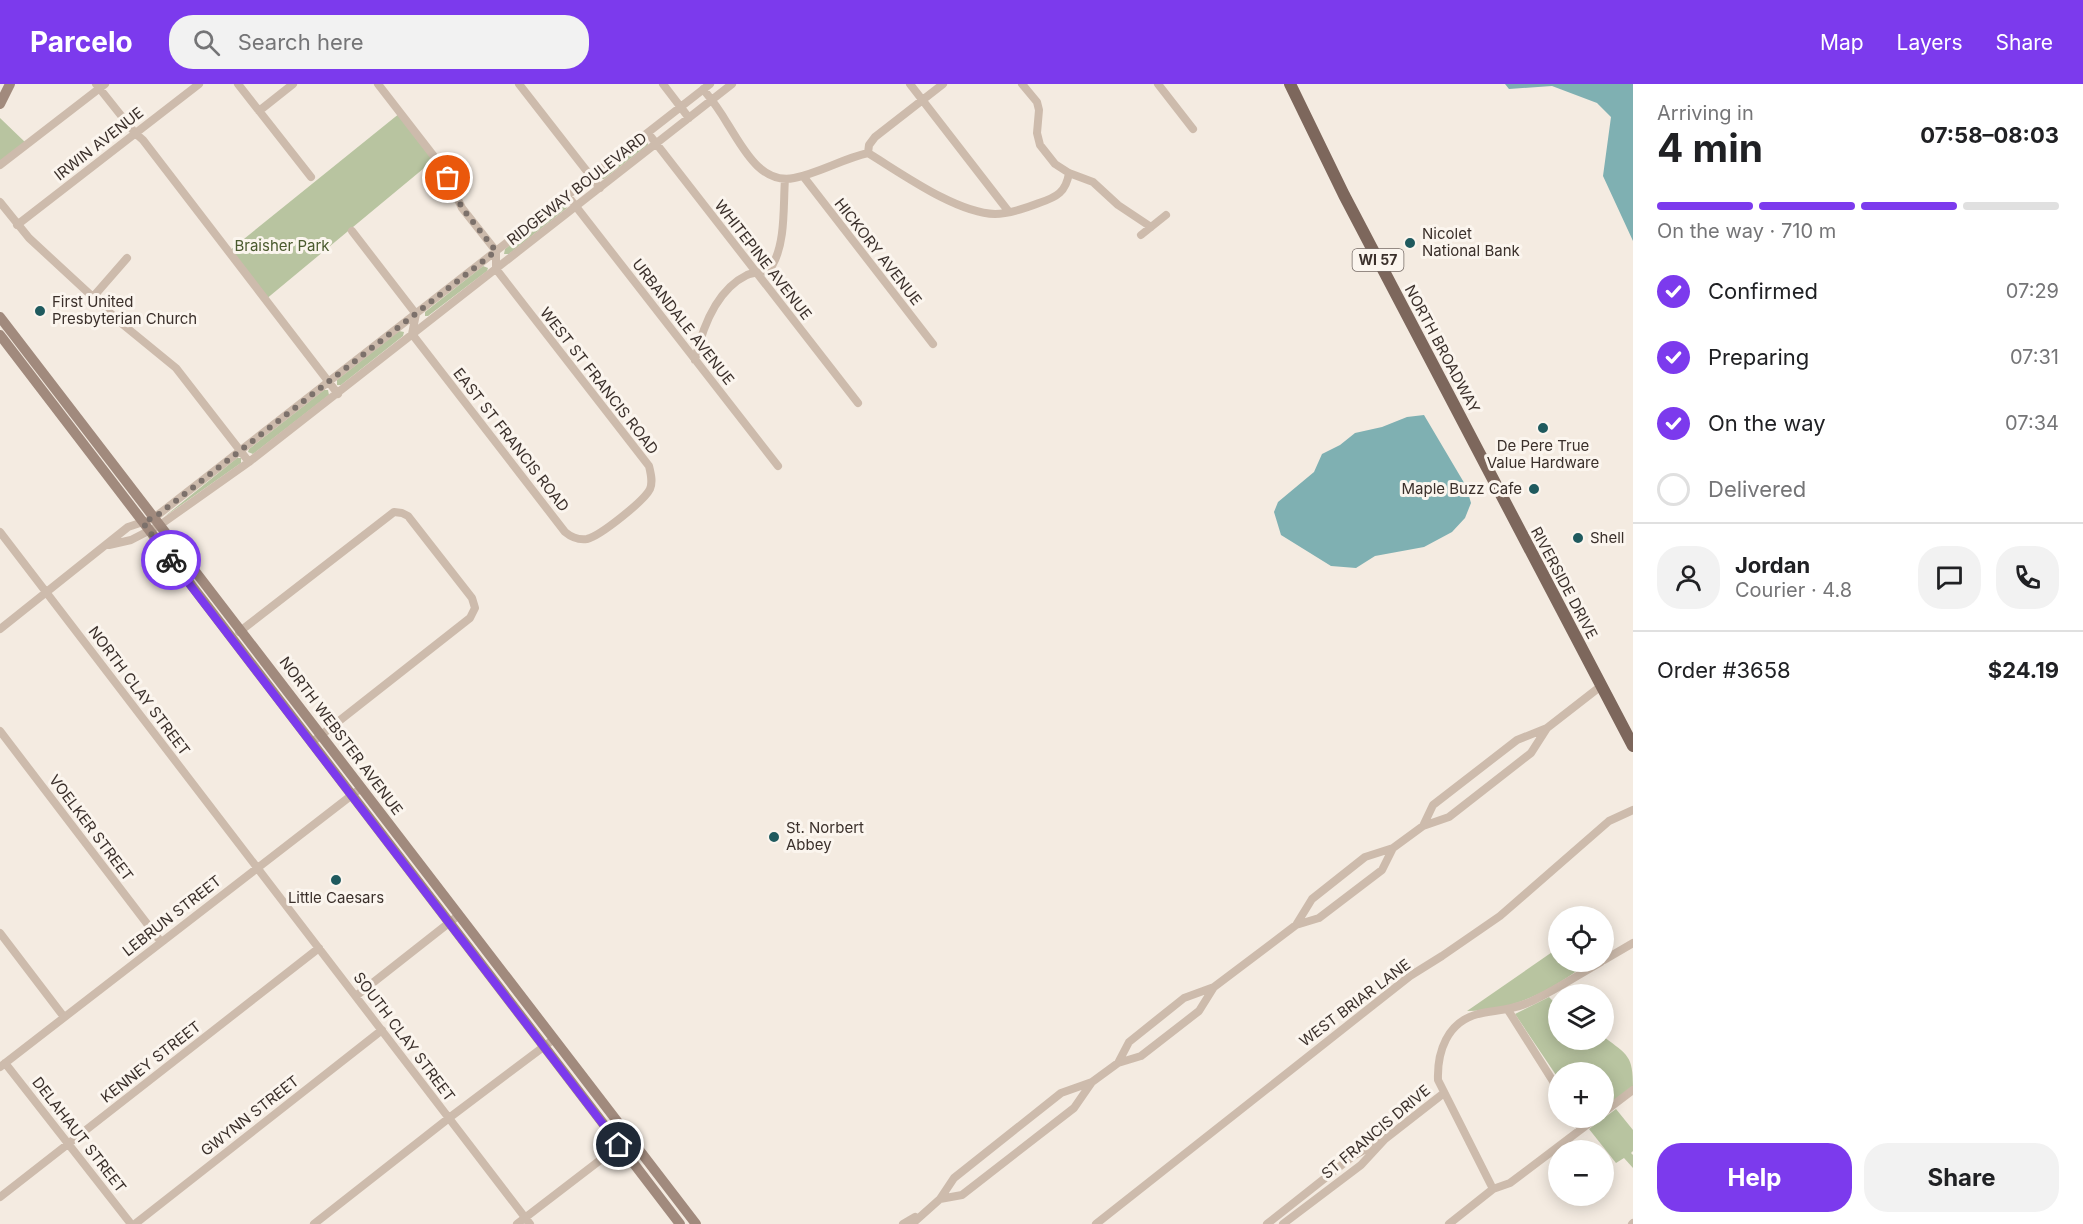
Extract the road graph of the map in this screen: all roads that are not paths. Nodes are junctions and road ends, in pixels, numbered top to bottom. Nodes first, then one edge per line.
1 (10, 84) edge
2 (199, 84) edge
3 (238, 84) edge
4 (293, 84) edge
5 (378, 84) edge
6 (519, 84) edge
7 (663, 84) edge
8 (732, 84) edge
9 (910, 84) edge
10 (943, 84) edge
11 (1022, 84) edge
12 (1158, 84) edge
13 (1290, 84) edge
14 (100, 85) edge
15 (707, 87) edge
16 (712, 100) junction
17 (922, 100) junction
18 (0, 104) edge
19 (681, 107) junction
20 (259, 111) junction
21 (689, 118) junction
22 (1193, 129) dead end
23 (135, 133) junction
24 (648, 133) junction
25 (657, 144) junction
26 (867, 153) junction
27 (0, 165) edge
28 (1069, 173) junction
29 (591, 176) junction
30 (803, 176) junction
31 (311, 177) dead end
32 (785, 179) junction
33 (600, 188) junction
34 (567, 195) junction
35 (0, 202) edge
36 (576, 206) junction
37 (1009, 212) junction
38 (1166, 215) dead end
39 (17, 225) junction
40 (1151, 227) junction
41 (352, 231) dead end
42 (1142, 235) dead end
43 (496, 251) junction
44 (128, 258) dead end
45 (496, 269) junction
46 (756, 273) junction
47 (93, 297) junction
48 (416, 314) junction
49 (0, 317) edge
50 (412, 334) junction
51 (0, 335) edge
52 (933, 344) dead end
53 (696, 360) junction
54 (328, 382) junction
55 (338, 394) junction
56 (858, 403) dead end
57 (1470, 434) joint
58 (241, 451) junction
59 (249, 462) junction
60 (778, 466) dead end
61 (157, 521) junction
62 (146, 527) junction
63 (0, 532) edge
64 (600, 533) joint
65 (107, 546) junction
66 (47, 592) junction
67 (0, 629) edge
68 (241, 631) junction
69 (231, 638) junction
70 (1601, 686) junction
71 (1547, 728) junction
72 (0, 731) edge
73 (321, 735) junction
74 (311, 743) junction
75 (1633, 746) edge
76 (361, 788) junction
77 (351, 795) junction
78 (1633, 810) edge
79 (1423, 826) junction
80 (1393, 848) junction
81 (256, 867) junction
82 (459, 915) junction
83 (449, 923) junction
84 (1296, 925) junction
85 (0, 933) edge
86 (161, 942) junction
87 (1633, 943) edge
88 (319, 948) junction
89 (1614, 954) edge
90 (1583, 972) edge
91 (1214, 987) junction
92 (356, 996) junction
93 (1508, 1010) junction
94 (64, 1017) junction
95 (382, 1030) junction
96 (554, 1039) junction
97 (544, 1047) junction
98 (1118, 1062) junction
99 (3, 1065) edge
100 (1548, 1073) edge
101 (1092, 1082) junction
102 (1633, 1090) edge
103 (1444, 1093) junction
104 (1614, 1104) edge
105 (449, 1118) junction
106 (1581, 1129) edge
107 (629, 1137) junction
108 (1385, 1139) junction
109 (69, 1143) junction
110 (619, 1145) junction
111 (1493, 1189) junction
112 (0, 1197) edge
113 (940, 1199) junction
114 (920, 1215) junction
115 (528, 1221) edge
116 (133, 1224) edge
117 (314, 1224) edge
118 (517, 1224) edge
119 (680, 1224) edge
120 (696, 1224) edge
121 (903, 1224) edge
122 (912, 1224) edge
123 (1096, 1224) edge
124 (1267, 1224) edge
125 (1283, 1224) edge
126 (1449, 1224) edge

1 - 18 main road
2 - 23 street, IRWIN AVENUE
3 - 20 street
4 - 20 street
5 - 43 street
6 - 29 street
7 - 19 street
8 - 16 street, RIDGEWAY BOULEVARD
9 - 17 street
10 - 17 street
11 - 28 street
12 - 22 street
13 - 57 main road, NORTH BROADWAY / WI 57
14 - 23 street
14 - 27 street
15 - 16 street
15 - 19 street, RIDGEWAY BOULEVARD
16 - 21 street, RIDGEWAY BOULEVARD
16 - 32 street
17 - 26 street
17 - 37 street
19 - 21 street
19 - 24 street, RIDGEWAY BOULEVARD
20 - 31 street
21 - 25 street, RIDGEWAY BOULEVARD
23 - 39 street, IRWIN AVENUE
23 - 54 street
24 - 25 street, WHITEPINE AVENUE
24 - 29 street, RIDGEWAY BOULEVARD
25 - 33 street, RIDGEWAY BOULEVARD
25 - 46 street, WHITEPINE AVENUE
26 - 30 street
26 - 37 street
28 - 37 street
28 - 40 street
29 - 33 street
29 - 34 street, RIDGEWAY BOULEVARD
30 - 32 street
30 - 52 street, HICKORY AVENUE
32 - 46 street
33 - 36 street, RIDGEWAY BOULEVARD
34 - 36 street, URBANDALE AVENUE
34 - 43 street, RIDGEWAY BOULEVARD
35 - 39 street
36 - 45 street, RIDGEWAY BOULEVARD
36 - 53 street, URBANDALE AVENUE
38 - 40 street
39 - 47 street
40 - 42 street
41 - 48 street
43 - 45 street
43 - 48 street, RIDGEWAY BOULEVARD
44 - 47 street
45 - 50 street, RIDGEWAY BOULEVARD
45 - 64 street, WEST ST FRANCIS ROAD
46 - 53 street
46 - 56 street, WHITEPINE AVENUE
47 - 58 street
48 - 50 street
48 - 54 street, RIDGEWAY BOULEVARD
49 - 61 main road, NORTH WEBSTER AVENUE
50 - 55 street, RIDGEWAY BOULEVARD
50 - 64 street, EAST ST FRANCIS ROAD
51 - 62 main road, NORTH WEBSTER AVENUE
53 - 60 street, URBANDALE AVENUE
54 - 55 street
54 - 58 street, RIDGEWAY BOULEVARD
55 - 59 street, RIDGEWAY BOULEVARD
57 - 70 main road, RIVERSIDE DRIVE / WI 57
58 - 59 street
58 - 61 street, RIDGEWAY BOULEVARD
59 - 61 street, RIDGEWAY BOULEVARD
61 - 62 street, RIDGEWAY BOULEVARD
61 - 68 main road, NORTH WEBSTER AVENUE
62 - 65 street
62 - 65 street
62 - 69 main road, NORTH WEBSTER AVENUE
63 - 66 street, NORTH CLAY STREET
65 - 66 street
66 - 67 street
66 - 81 street, NORTH CLAY STREET
68 - 69 street
68 - 73 main road, NORTH WEBSTER AVENUE
68 - 73 street
69 - 74 main road, NORTH WEBSTER AVENUE
70 - 71 street
70 - 75 main road, RIVERSIDE DRIVE / WI 57
71 - 79 street
71 - 79 street
72 - 86 street, VOELKER STREET
73 - 74 street
73 - 76 main road, NORTH WEBSTER AVENUE
74 - 77 main road, NORTH WEBSTER AVENUE
76 - 77 street, LEBRUN STREET
76 - 82 main road, NORTH WEBSTER AVENUE
77 - 81 street, LEBRUN STREET
77 - 83 main road, NORTH WEBSTER AVENUE
78 - 123 street, WEST BRIAR LANE
79 - 80 street
80 - 84 street
80 - 84 street
81 - 86 street, LEBRUN STREET
81 - 88 street, SOUTH CLAY STREET
82 - 83 street
82 - 96 main road, NORTH WEBSTER AVENUE
83 - 92 street
83 - 97 main road, NORTH WEBSTER AVENUE
84 - 91 street
85 - 94 street
86 - 94 street, LEBRUN STREET
87 - 89 street, ST FRANCIS DRIVE
88 - 92 street, SOUTH CLAY STREET
88 - 109 street, KENNEY STREET
90 - 93 street, ST FRANCIS DRIVE
91 - 98 street
91 - 98 street
92 - 95 street, SOUTH CLAY STREET
93 - 100 street
93 - 103 street, ST FRANCIS DRIVE
94 - 99 street, LEBRUN STREET
95 - 105 street, SOUTH CLAY STREET
95 - 116 street, GWYNN STREET
96 - 97 street
96 - 107 main road, NORTH WEBSTER AVENUE
97 - 105 street
97 - 110 main road, NORTH WEBSTER AVENUE
98 - 101 street
99 - 109 street, DELAHAUT STREET
101 - 113 street
101 - 113 street
102 - 104 street
103 - 108 street, ST FRANCIS DRIVE
103 - 111 street
105 - 115 street, SOUTH CLAY STREET
105 - 117 street
106 - 111 street
107 - 110 street
107 - 120 main road, NORTH WEBSTER AVENUE
108 - 124 street
108 - 125 street, ST FRANCIS DRIVE
109 - 112 street, KENNEY STREET
109 - 116 street, DELAHAUT STREET
110 - 115 street
110 - 119 main road, NORTH WEBSTER AVENUE
111 - 126 street
113 - 114 street
114 - 121 street
114 - 122 street
115 - 118 street

